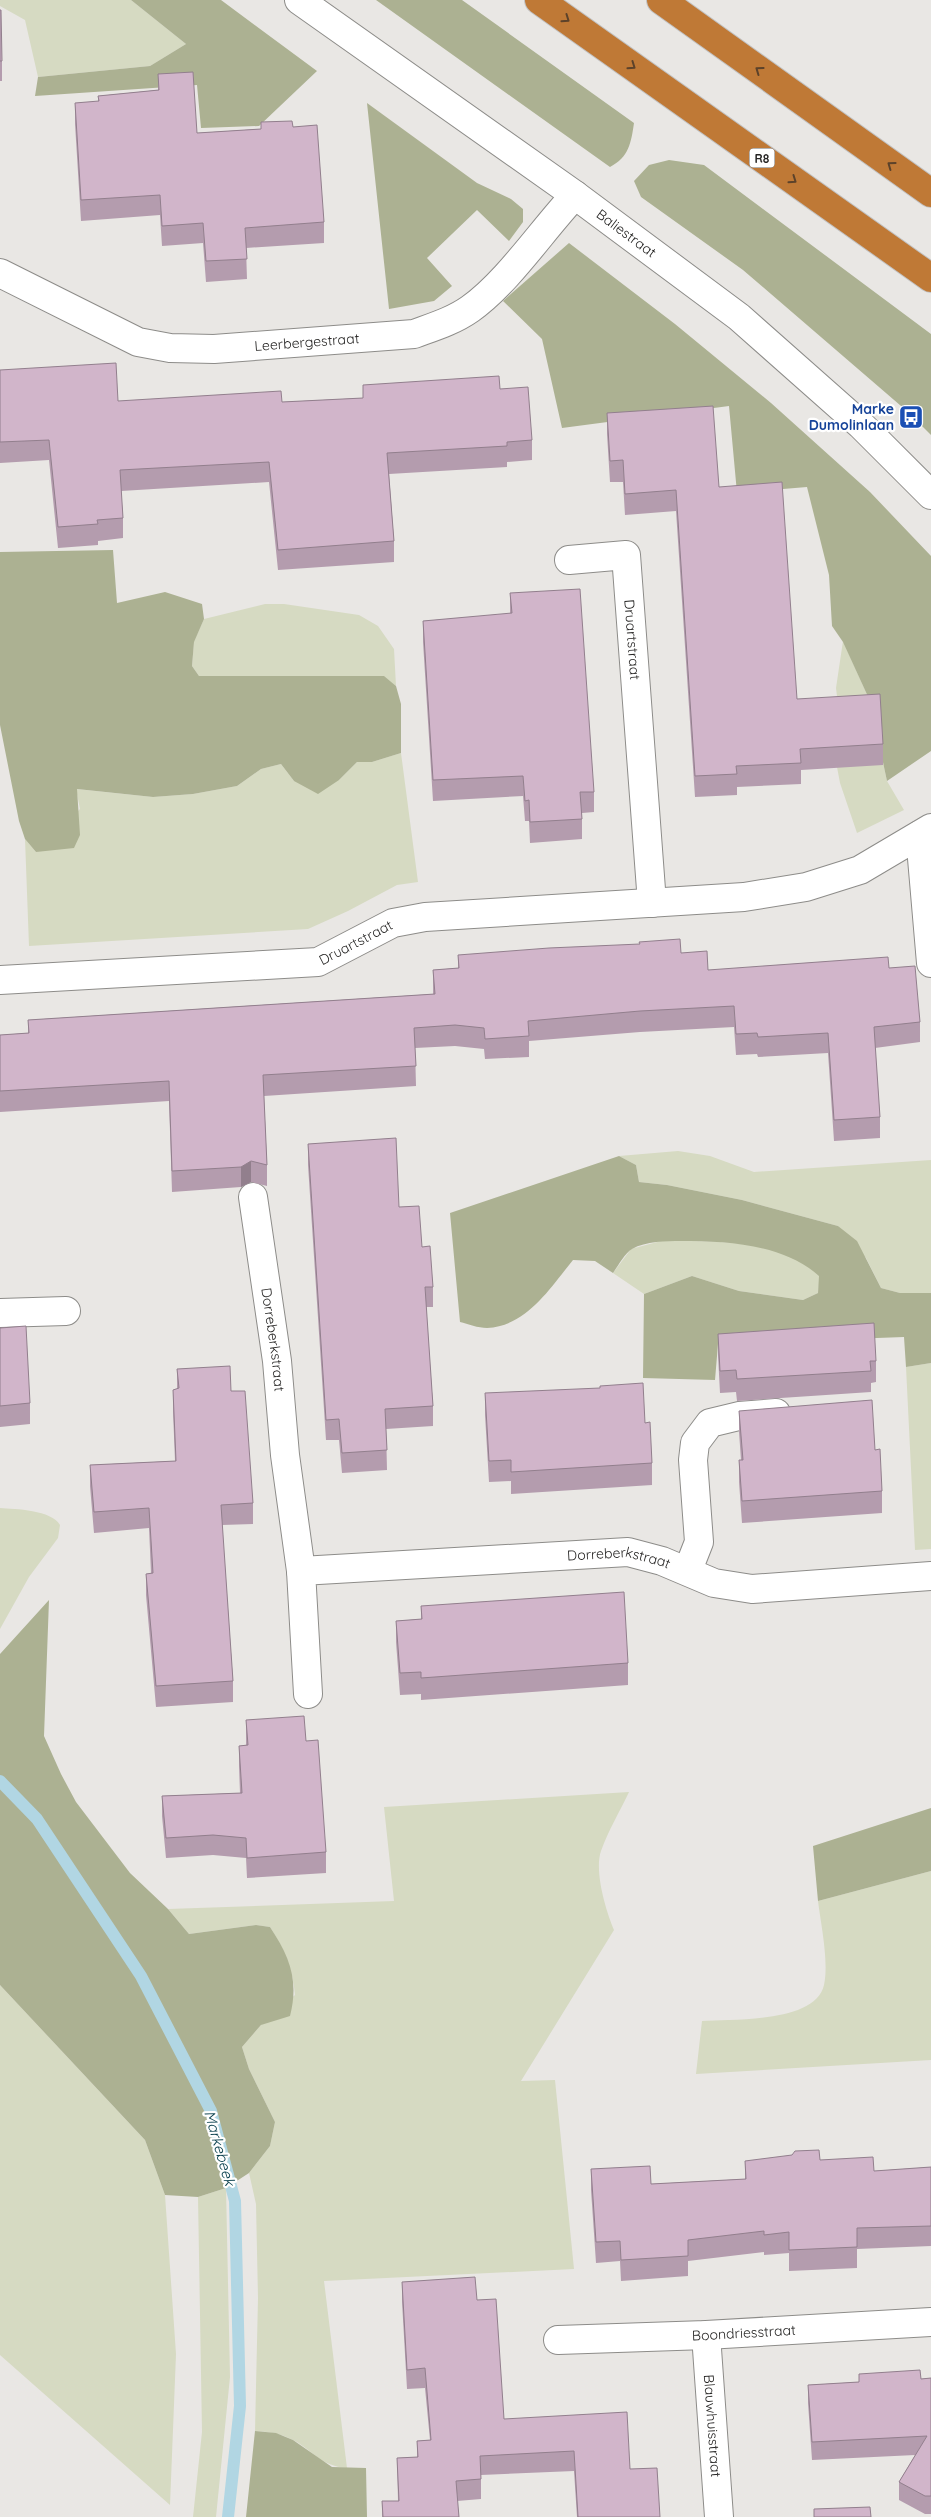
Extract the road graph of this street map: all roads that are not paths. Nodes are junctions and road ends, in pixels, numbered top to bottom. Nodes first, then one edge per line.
1 (299, 0) edge
2 (539, 0) edge
3 (661, 0) edge
4 (931, 193) edge
5 (575, 195) junction
6 (0, 273) edge
7 (931, 278) edge
8 (931, 495) edge
9 (569, 560) dead end
10 (926, 831) edge
11 (652, 903) junction
12 (931, 963) edge
13 (0, 980) edge
14 (253, 1197) dead end
15 (66, 1311) dead end
16 (0, 1313) edge
17 (799, 1412) edge
18 (688, 1570) junction
19 (301, 1571) junction
20 (931, 1576) edge
21 (308, 1694) dead end
22 (931, 2322) edge
23 (706, 2335) junction
24 (558, 2340) dead end
25 (719, 2517) edge

1 - 5 street, Baliestraat
2 -> 7 highway, R8
4 -> 3 highway
5 - 6 street, Leerbergestraat
5 - 8 street, Baliestraat
9 - 11 street, Druartstraat
10 - 11 street, Druartstraat
10 - 12 street, Druartstraat
11 - 13 street, Druartstraat
14 - 19 street, Dorreberkstraat
15 - 16 street
17 - 18 street
18 - 19 street, Dorreberkstraat
18 - 20 street, Dorreberkstraat
19 - 21 street, Dorreberkstraat
22 - 23 street, Boondriesstraat
23 - 24 street, Boondriesstraat
23 - 25 street, Blauwhuisstraat

